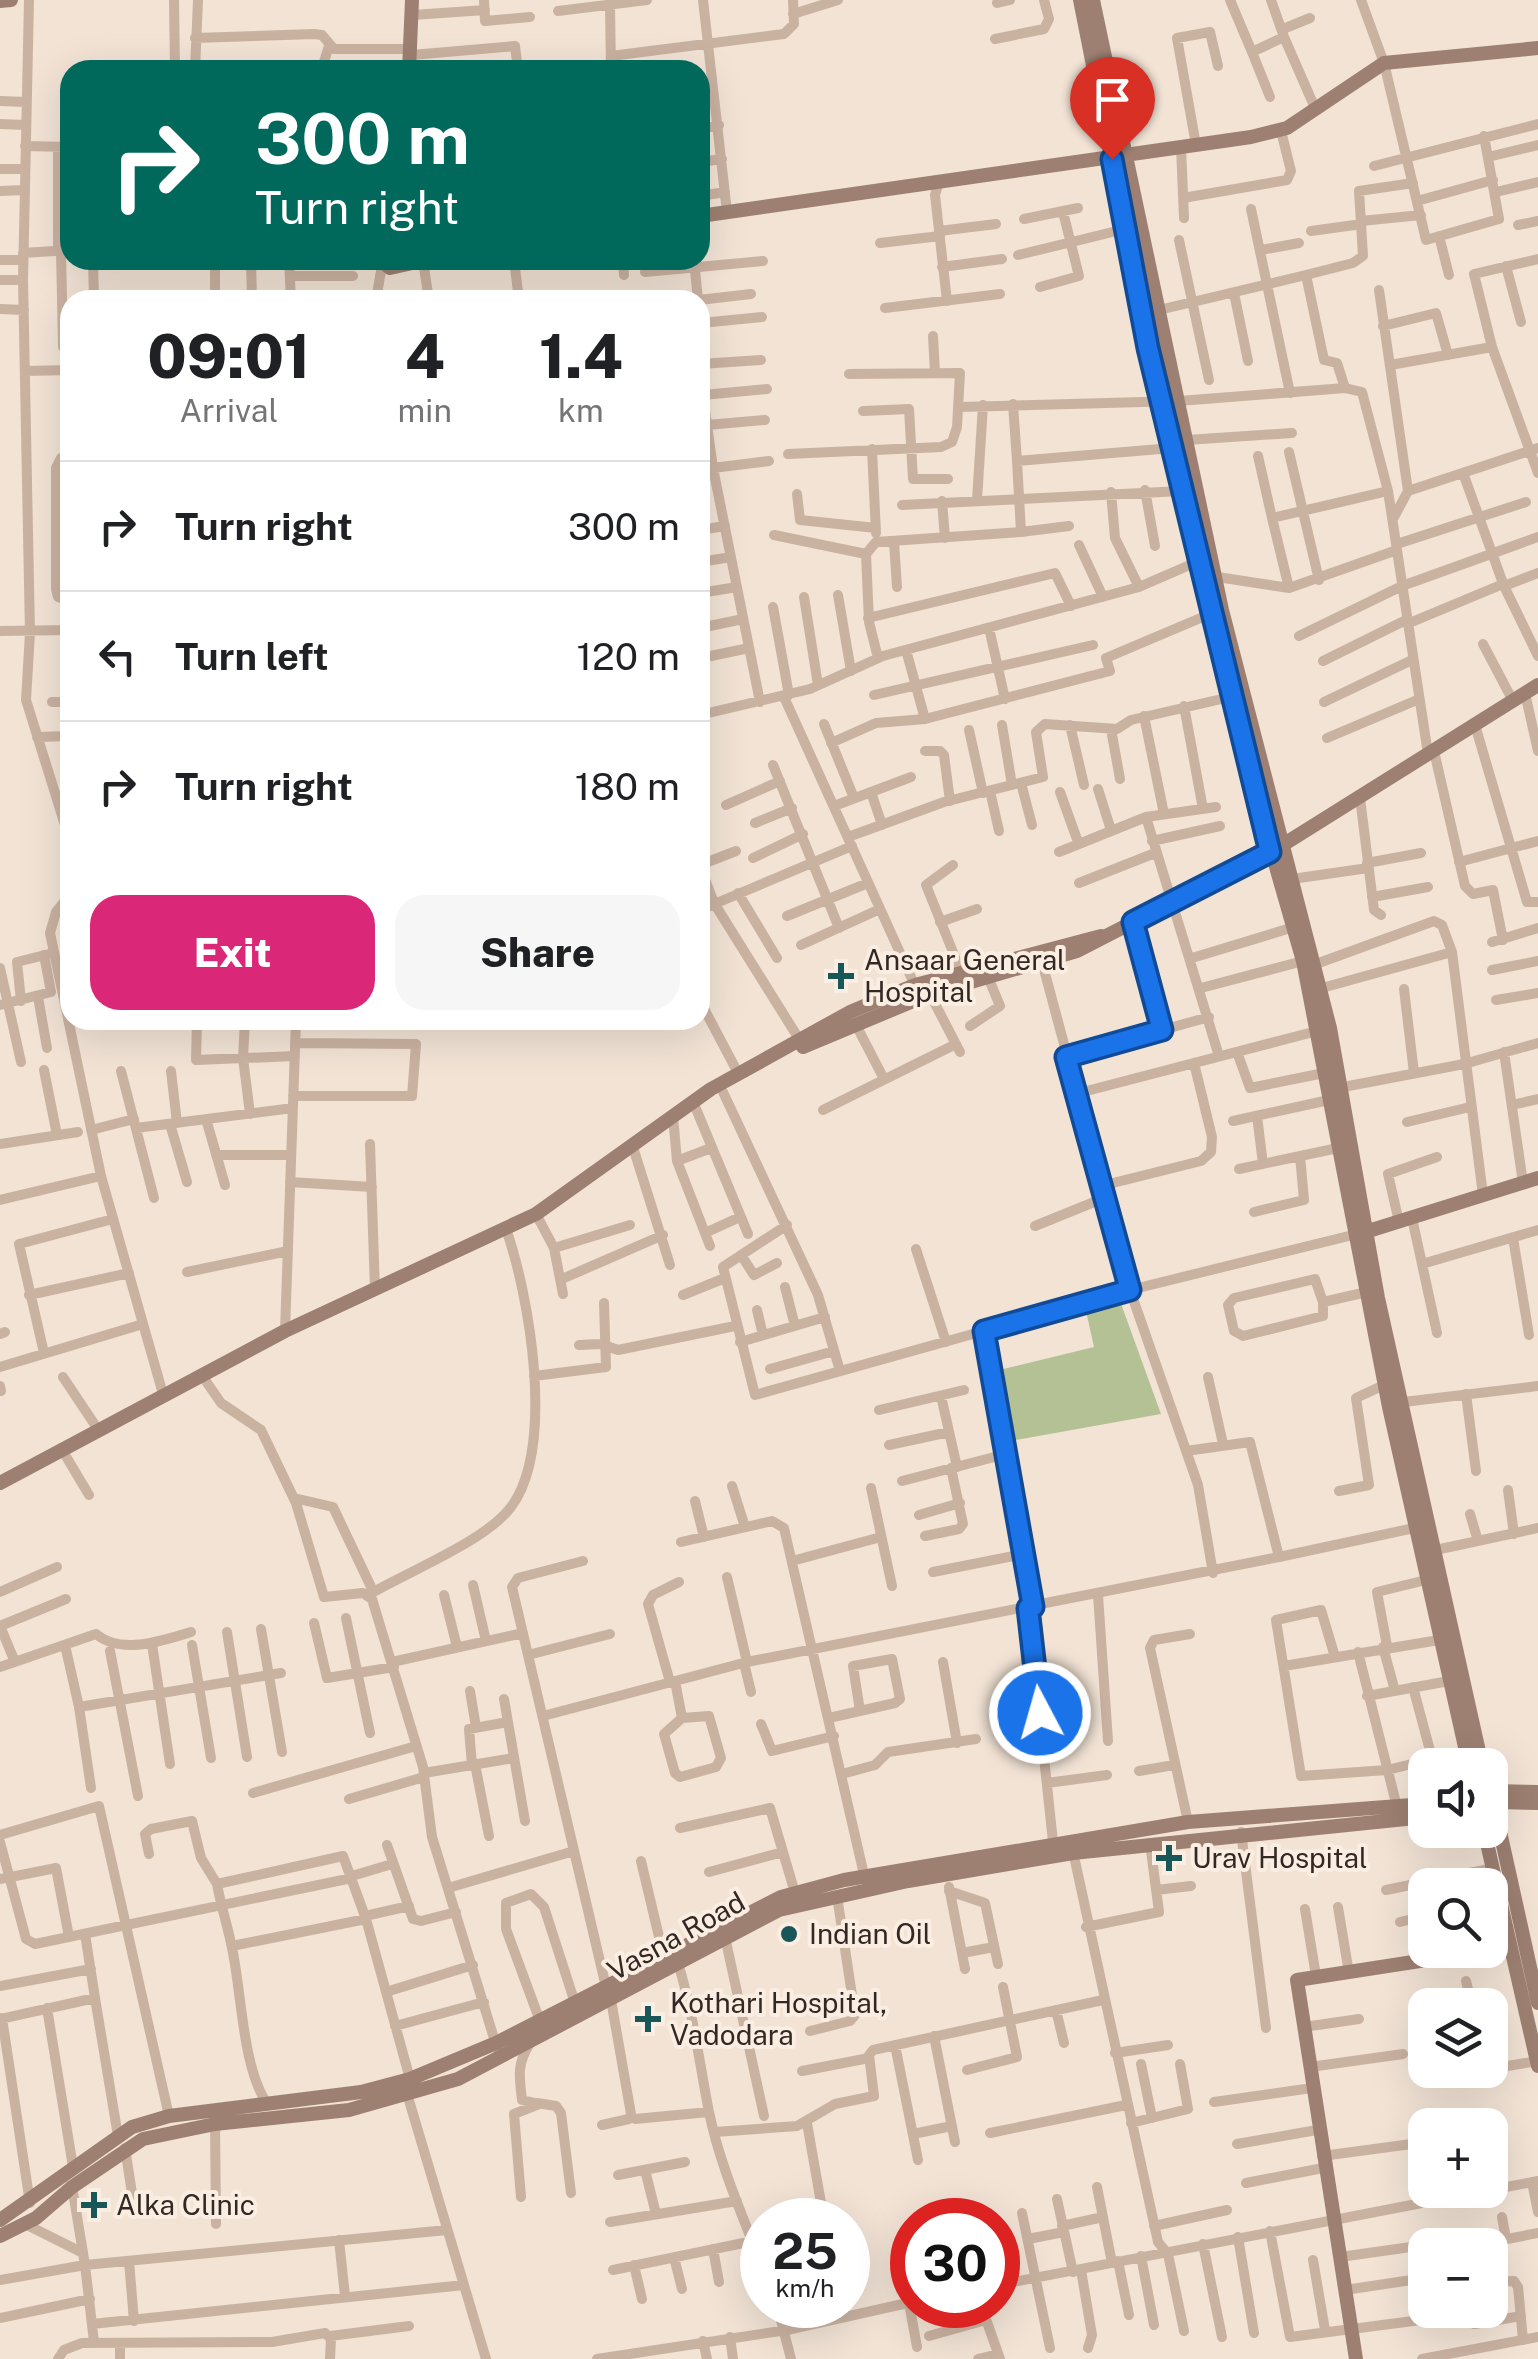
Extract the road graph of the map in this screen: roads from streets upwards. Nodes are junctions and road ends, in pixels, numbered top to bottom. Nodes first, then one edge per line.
1 (10, 0) edge
2 (29, 0) edge
3 (174, 0) edge
4 (198, 0) edge
5 (648, 0) edge
6 (703, 0) edge
7 (793, 0) edge
8 (838, 0) edge
9 (1010, 0) edge
10 (1044, 0) edge
11 (1080, 0) edge
12 (1092, 0) edge
13 (1230, 0) edge
14 (1271, 0) edge
15 (1361, 0) edge
16 (0, 2) edge
17 (997, 2) dead end
18 (484, 5) edge
19 (610, 7) junction
20 (412, 8) edge
21 (558, 11) dead end
22 (794, 14) junction
23 (530, 17) dead end
24 (1310, 18) dead end
25 (1283, 33) junction
26 (195, 38) junction
27 (995, 39) dead end
28 (711, 45) junction
29 (329, 46) junction
30 (1538, 48) edge
31 (1252, 52) junction
32 (611, 56) junction
33 (1538, 57) edge
34 (411, 58) edge
35 (175, 60) edge
36 (195, 60) edge
37 (325, 60) edge
38 (517, 60) edge
39 (611, 60) edge
40 (1386, 63) junction
41 (1218, 66) dead end
42 (1270, 98) dead end
43 (0, 101) edge
44 (26, 102) junction
45 (1315, 108) junction
46 (0, 124) edge
47 (1538, 124) edge
48 (26, 125) junction
49 (719, 126) junction
50 (710, 127) edge
51 (1281, 130) junction
52 (1484, 136) junction
53 (1538, 145) edge
54 (25, 146) junction
55 (1188, 146) junction
56 (60, 147) edge
57 (1118, 157) junction
58 (1488, 157) junction
59 (1407, 158) junction
60 (722, 159) junction
61 (710, 161) edge
62 (1374, 166) dead end
63 (0, 169) edge
64 (25, 169) junction
65 (939, 182) junction
66 (1538, 182) edge
67 (1413, 183) junction
68 (1495, 186) junction
69 (24, 190) junction
70 (0, 191) edge
71 (725, 192) junction
72 (710, 194) edge
73 (1183, 198) junction
74 (1417, 202) junction
75 (1078, 208) dead end
76 (1251, 209) dead end
77 (727, 212) junction
78 (1063, 212) junction
79 (710, 215) edge
80 (1420, 215) junction
81 (1184, 218) dead end
82 (1024, 219) dead end
83 (1538, 221) edge
84 (1362, 222) junction
85 (996, 224) dead end
86 (1518, 225) dead end
87 (1125, 229) junction
88 (1311, 230) dead end
89 (940, 234) junction
90 (1439, 236) junction
91 (1179, 240) dead end
92 (1070, 242) junction
93 (880, 243) dead end
94 (1298, 243) dead end
95 (60, 250) edge
96 (1261, 250) junction
97 (1018, 255) dead end
98 (23, 256) junction
99 (1002, 259) dead end
100 (1538, 259) edge
101 (0, 260) edge
102 (763, 261) dead end
103 (710, 263) edge
104 (942, 266) junction
105 (1506, 266) junction
106 (290, 270) edge
107 (624, 270) edge
108 (657, 270) edge
109 (645, 272) dead end
110 (1449, 274) dead end
111 (624, 275) dead end
112 (1306, 275) junction
113 (290, 276) junction
114 (353, 276) dead end
115 (0, 280) edge
116 (23, 280) junction
117 (1269, 283) junction
118 (1040, 286) dead end
119 (291, 290) edge
120 (1379, 290) dead end
121 (751, 294) dead end
122 (1000, 294) dead end
123 (1234, 294) junction
124 (710, 299) edge
125 (947, 300) junction
126 (1192, 303) junction
127 (885, 308) dead end
128 (0, 309) edge
129 (24, 310) junction
130 (1159, 310) junction
131 (762, 318) dead end
132 (710, 321) edge
133 (1521, 322) dead end
134 (1384, 326) junction
135 (934, 336) dead end
136 (1492, 347) junction
137 (1448, 355) junction
138 (761, 360) dead end
139 (1248, 361) dead end
140 (710, 363) edge
141 (1390, 365) junction
142 (60, 370) edge
143 (26, 371) junction
144 (935, 373) junction
145 (848, 374) dead end
146 (1209, 380) dead end
147 (1346, 388) junction
148 (768, 389) dead end
149 (1290, 393) junction
150 (710, 394) edge
151 (1162, 401) junction
152 (1179, 401) junction
153 (1014, 404) junction
154 (983, 405) junction
155 (959, 407) junction
156 (863, 411) dead end
157 (765, 420) dead end
158 (710, 425) edge
159 (1292, 433) dead end
160 (1187, 440) junction
161 (710, 446) edge
162 (911, 447) junction
163 (1172, 448) junction
164 (872, 449) junction
165 (1534, 449) edge
166 (1288, 452) dead end
167 (788, 454) dead end
168 (1258, 456) dead end
169 (60, 460) edge
170 (770, 461) dead end
171 (1017, 461) junction
172 (713, 468) junction
173 (1464, 472) junction
174 (1538, 473) edge
175 (948, 478) dead end
176 (1145, 490) junction
177 (1182, 491) junction
178 (1408, 491) junction
179 (1110, 492) junction
180 (1388, 492) junction
181 (797, 494) dead end
182 (1019, 497) junction
183 (977, 500) junction
184 (942, 502) junction
185 (1526, 502) dead end
186 (902, 505) dead end
187 (1303, 512) junction
188 (1479, 516) junction
189 (1272, 518) junction
190 (1393, 519) junction
191 (725, 526) junction
192 (1069, 526) dead end
193 (710, 528) edge
194 (876, 528) junction
195 (1021, 532) junction
196 (774, 536) dead end
197 (1538, 537) edge
198 (945, 538) junction
199 (876, 542) junction
200 (894, 542) junction
201 (1079, 546) dead end
202 (1155, 546) dead end
203 (1397, 547) junction
204 (1492, 553) junction
205 (866, 554) junction
206 (731, 557) junction
207 (710, 560) edge
208 (1206, 571) junction
209 (1538, 574) edge
210 (1320, 580) junction
211 (1504, 585) junction
212 (897, 586) dead end
213 (1402, 586) junction
214 (737, 587) junction
215 (1139, 587) junction
216 (1289, 588) junction
217 (710, 591) edge
218 (838, 595) dead end
219 (60, 597) edge
220 (804, 597) dead end
221 (1103, 597) junction
222 (1070, 606) junction
223 (773, 607) dead end
224 (1210, 614) junction
225 (868, 618) junction
226 (744, 619) junction
227 (1407, 622) junction
228 (710, 626) edge
229 (990, 628) junction
230 (0, 631) edge
231 (60, 631) edge
232 (30, 633) junction
233 (1298, 636) dead end
234 (1484, 644) dead end
235 (1093, 646) dead end
236 (749, 648) junction
237 (906, 650) junction
238 (710, 656) edge
239 (1538, 656) edge
240 (878, 658) junction
241 (1412, 660) junction
242 (1323, 661) dead end
243 (998, 667) junction
244 (851, 671) junction
245 (818, 686) junction
246 (917, 689) junction
247 (1525, 693) edge
248 (874, 695) dead end
249 (787, 696) junction
250 (1230, 697) junction
251 (1006, 700) junction
252 (1417, 700) junction
253 (52, 702) dead end
254 (60, 702) edge
255 (760, 702) junction
256 (1324, 702) dead end
257 (1184, 706) junction
258 (710, 713) edge
259 (1144, 716) junction
260 (925, 719) junction
261 (824, 724) dead end
262 (1002, 725) dead end
263 (1070, 725) junction
264 (1475, 725) junction
265 (1111, 729) junction
266 (969, 730) dead end
267 (60, 736) edge
268 (38, 737) junction
269 (1327, 738) dead end
270 (831, 743) junction
271 (925, 751) dead end
272 (1538, 751) edge
273 (1431, 753) junction
274 (773, 765) dead end
275 (911, 777) dead end
276 (1120, 779) dead end
277 (780, 781) junction
278 (1016, 784) junction
279 (1084, 785) dead end
280 (1098, 789) dead end
281 (871, 792) junction
282 (986, 792) junction
283 (1060, 792) dead end
284 (854, 798) junction
285 (1360, 798) junction
286 (950, 801) junction
287 (726, 806) dead end
288 (834, 806) junction
289 (1216, 807) dead end
290 (60, 808) edge
291 (792, 808) junction
292 (1203, 809) junction
293 (1164, 814) junction
294 (1146, 817) junction
295 (755, 824) dead end
296 (882, 825) junction
297 (1032, 825) dead end
298 (1220, 826) dead end
299 (1110, 830) junction
300 (999, 831) dead end
301 (803, 834) junction
302 (850, 842) junction
303 (1078, 842) junction
304 (1537, 844) edge
305 (1154, 847) junction
306 (1276, 849) junction
307 (1512, 849) junction
308 (736, 852) dead end
309 (1059, 852) dead end
310 (1421, 852) dead end
311 (754, 858) dead end
312 (710, 861) edge
313 (814, 862) junction
314 (1460, 862) junction
315 (953, 865) dead end
316 (1368, 865) junction
317 (1292, 880) junction
318 (868, 883) junction
319 (1079, 884) dead end
320 (1428, 887) dead end
321 (710, 892) edge
322 (738, 893) junction
323 (1372, 897) junction
324 (828, 899) junction
325 (1173, 902) junction
326 (1538, 902) edge
327 (714, 903) junction
328 (710, 905) edge
329 (60, 907) edge
330 (880, 908) junction
331 (976, 909) dead end
332 (1381, 915) dead end
333 (787, 916) dead end
334 (940, 922) junction
335 (1133, 922) junction
336 (1294, 927) junction
337 (838, 928) junction
338 (1538, 928) edge
339 (1101, 936) junction
340 (800, 945) dead end
341 (1452, 952) junction
342 (50, 954) junction
343 (777, 958) dead end
344 (1192, 958) junction
345 (1538, 961) edge
346 (1042, 962) junction
347 (1310, 963) junction
348 (0, 968) edge
349 (1492, 970) dead end
350 (961, 972) junction
351 (988, 977) junction
352 (1202, 988) junction
353 (1322, 988) junction
354 (1404, 989) dead end
355 (922, 992) junction
356 (1538, 993) edge
357 (60, 996) edge
358 (38, 997) junction
359 (21, 1000) junction
360 (1496, 1000) dead end
361 (4, 1004) edge
362 (1209, 1016) junction
363 (710, 1020) edge
364 (855, 1023) junction
365 (970, 1026) dead end
366 (1324, 1029) junction
367 (68, 1030) edge
368 (197, 1030) edge
369 (244, 1030) edge
370 (296, 1030) edge
371 (1162, 1030) junction
372 (799, 1039) junction
373 (295, 1042) junction
374 (1538, 1043) edge
375 (47, 1048) dead end
376 (1237, 1052) junction
377 (1504, 1052) junction
378 (295, 1056) junction
379 (1219, 1056) junction
380 (1066, 1057) junction
381 (243, 1058) junction
382 (21, 1062) dead end
383 (1194, 1063) junction
384 (1464, 1064) junction
385 (44, 1070) dead end
386 (122, 1071) dead end
387 (171, 1072) dead end
388 (1324, 1072) junction
389 (738, 1073) junction
390 (1414, 1073) junction
391 (884, 1079) junction
392 (723, 1092) junction
393 (1332, 1092) junction
394 (1075, 1094) junction
395 (1538, 1099) edge
396 (293, 1102) junction
397 (1512, 1105) junction
398 (691, 1106) junction
399 (1470, 1107) junction
400 (823, 1110) dead end
401 (250, 1114) junction
402 (673, 1116) junction
403 (1256, 1116) junction
404 (206, 1119) junction
405 (1234, 1122) dead end
406 (1407, 1122) dead end
407 (135, 1123) junction
408 (173, 1123) junction
409 (92, 1130) junction
410 (78, 1132) dead end
411 (57, 1135) junction
412 (0, 1144) edge
413 (370, 1144) dead end
414 (632, 1144) junction
415 (710, 1148) junction
416 (1338, 1148) junction
417 (216, 1155) junction
418 (292, 1155) junction
419 (1300, 1156) junction
420 (1437, 1158) dead end
421 (677, 1161) junction
422 (1263, 1164) junction
423 (1239, 1168) dead end
424 (101, 1176) junction
425 (1530, 1180) edge
426 (187, 1182) dead end
427 (290, 1182) junction
428 (225, 1185) dead end
429 (372, 1186) junction
430 (1103, 1192) junction
431 (1483, 1195) junction
432 (154, 1198) dead end
433 (0, 1200) edge
434 (1254, 1212) dead end
435 (536, 1214) junction
436 (740, 1217) junction
437 (113, 1220) junction
438 (1406, 1220) junction
439 (630, 1225) dead end
440 (787, 1225) junction
441 (1035, 1226) dead end
442 (506, 1229) junction
443 (1538, 1230) edge
444 (705, 1233) junction
445 (748, 1234) dead end
446 (1362, 1234) junction
447 (663, 1236) junction
448 (1513, 1238) junction
449 (710, 1246) dead end
450 (554, 1248) junction
451 (916, 1249) dead end
452 (288, 1251) junction
453 (741, 1255) junction
454 (778, 1263) dead end
455 (1422, 1264) junction
456 (670, 1265) dead end
457 (187, 1272) dead end
458 (129, 1273) junction
459 (725, 1278) junction
460 (562, 1280) junction
461 (785, 1288) dead end
462 (375, 1290) junction
463 (1130, 1290) junction
464 (1367, 1292) junction
465 (563, 1294) dead end
466 (29, 1295) junction
467 (684, 1295) dead end
468 (1322, 1302) junction
469 (604, 1303) dead end
470 (757, 1310) dead end
471 (825, 1318) junction
472 (143, 1324) junction
473 (735, 1326) junction
474 (795, 1326) junction
475 (285, 1331) junction
476 (984, 1331) junction
477 (1437, 1333) dead end
478 (1529, 1335) dead end
479 (764, 1336) junction
480 (740, 1342) junction
481 (946, 1342) junction
482 (579, 1346) dead end
483 (608, 1347) junction
484 (834, 1351) junction
485 (44, 1353) junction
486 (0, 1367) edge
487 (770, 1368) dead end
488 (840, 1372) junction
489 (200, 1374) junction
490 (62, 1376) dead end
491 (534, 1376) junction
492 (1208, 1377) dead end
493 (1384, 1385) junction
494 (1538, 1386) edge
495 (964, 1390) dead end
496 (163, 1394) junction
497 (1466, 1394) junction
498 (942, 1396) junction
499 (1395, 1403) junction
500 (879, 1410) dead end
501 (97, 1428) junction
502 (949, 1432) junction
503 (1224, 1444) junction
504 (889, 1445) dead end
505 (61, 1448) junction
506 (1186, 1451) junction
507 (1006, 1454) junction
508 (954, 1467) junction
509 (1476, 1470) dead end
510 (902, 1480) dead end
511 (0, 1483) edge
512 (732, 1486) dead end
513 (871, 1488) dead end
514 (1340, 1490) dead end
515 (1508, 1490) dead end
516 (90, 1494) dead end
517 (294, 1498) junction
518 (695, 1502) dead end
519 (960, 1503) junction
520 (1470, 1514) dead end
521 (919, 1515) dead end
522 (745, 1527) junction
523 (1414, 1528) junction
524 (1538, 1528) edge
525 (1514, 1534) junction
526 (704, 1536) junction
527 (925, 1536) dead end
528 (882, 1538) junction
529 (1478, 1541) junction
530 (682, 1542) dead end
531 (1427, 1552) junction
532 (1024, 1554) junction
533 (1279, 1558) junction
534 (583, 1561) dead end
535 (792, 1562) junction
536 (58, 1567) dead end
537 (933, 1572) dead end
538 (1213, 1573) junction
539 (727, 1578) dead end
540 (1426, 1580) junction
541 (679, 1582) dead end
542 (473, 1585) dead end
543 (892, 1586) dead end
544 (0, 1592) edge
545 (371, 1593) junction
546 (444, 1594) dead end
547 (1098, 1595) junction
548 (66, 1598) dead end
549 (1031, 1608) junction
550 (346, 1618) dead end
551 (314, 1623) dead end
552 (0, 1626) edge
553 (260, 1628) dead end
554 (190, 1632) dead end
555 (227, 1632) dead end
556 (523, 1633) junction
557 (610, 1634) dead end
558 (1190, 1634) dead end
559 (1439, 1640) junction
560 (486, 1641) junction
561 (152, 1644) junction
562 (64, 1645) junction
563 (192, 1645) dead end
564 (1385, 1646) junction
565 (457, 1647) junction
566 (814, 1649) junction
567 (110, 1651) dead end
568 (1358, 1652) junction
569 (528, 1654) junction
570 (1335, 1657) junction
571 (14, 1662) junction
572 (746, 1662) junction
573 (944, 1662) dead end
574 (393, 1664) junction
575 (1284, 1666) junction
576 (0, 1667) edge
577 (281, 1673) dead end
578 (358, 1674) junction
579 (268, 1676) junction
580 (235, 1681) junction
581 (1449, 1681) junction
582 (673, 1682) junction
583 (199, 1687) junction
584 (1413, 1688) junction
585 (470, 1691) dead end
586 (1395, 1691) junction
587 (751, 1692) dead end
588 (159, 1694) junction
589 (1367, 1696) junction
590 (504, 1699) dead end
591 (120, 1702) junction
592 (79, 1708) junction
593 (860, 1711) junction
594 (543, 1716) junction
595 (682, 1718) junction
596 (829, 1718) junction
597 (508, 1722) junction
598 (761, 1724) dead end
599 (476, 1727) junction
600 (370, 1733) dead end
601 (834, 1736) junction
602 (976, 1739) dead end
603 (1108, 1741) dead end
604 (957, 1742) junction
605 (416, 1746) junction
606 (1429, 1748) edge
607 (1465, 1748) edge
608 (1478, 1748) edge
609 (282, 1752) dead end
610 (247, 1756) dead end
611 (210, 1758) dead end
612 (514, 1758) junction
613 (170, 1764) dead end
614 (474, 1764) junction
615 (1408, 1764) edge
616 (1174, 1765) junction
617 (1387, 1770) junction
618 (1139, 1771) dead end
619 (842, 1774) junction
620 (424, 1775) junction
621 (1107, 1775) dead end
622 (1047, 1783) junction
623 (91, 1788) dead end
624 (1538, 1792) edge
625 (253, 1793) dead end
626 (138, 1796) dead end
627 (350, 1799) dead end
628 (1508, 1799) edge
629 (1508, 1802) edge
630 (1538, 1803) edge
631 (1408, 1806) edge
632 (1398, 1807) junction
633 (1408, 1818) edge
634 (524, 1821) dead end
635 (1188, 1822) junction
636 (680, 1828) dead end
637 (1241, 1832) junction
638 (0, 1834) edge
639 (489, 1836) dead end
640 (0, 1842) edge
641 (1150, 1844) junction
642 (387, 1845) dead end
643 (1072, 1847) junction
644 (1489, 1848) edge
645 (1504, 1848) edge
646 (1054, 1850) junction
647 (574, 1851) junction
648 (783, 1852) junction
649 (149, 1854) dead end
650 (641, 1860) dead end
651 (392, 1864) junction
652 (1494, 1868) edge
653 (709, 1872) dead end
654 (946, 1874) junction
655 (352, 1877) junction
656 (6, 1878) edge
657 (866, 1883) junction
658 (217, 1884) junction
659 (1190, 1886) dead end
660 (1408, 1886) edge
661 (448, 1888) junction
662 (950, 1890) junction
663 (1156, 1890) junction
664 (1386, 1890) dead end
665 (795, 1893) junction
666 (837, 1896) junction
667 (409, 1906) junction
668 (221, 1907) junction
669 (1338, 1907) dead end
670 (1305, 1908) dead end
671 (456, 1912) junction
672 (365, 1917) junction
673 (1408, 1920) edge
674 (1400, 1922) dead end
675 (128, 1926) junction
676 (1086, 1928) junction
677 (85, 1934) junction
678 (725, 1936) junction
679 (69, 1938) junction
680 (1508, 1942) edge
681 (232, 1946) junction
682 (994, 1947) junction
683 (1510, 1948) junction
684 (962, 1954) junction
685 (670, 1959) junction
686 (998, 1964) dead end
687 (474, 1965) junction
688 (91, 1969) junction
689 (965, 1969) dead end
690 (1349, 1973) junction
691 (1316, 1976) junction
692 (1466, 1981) dead end
693 (0, 1986) edge
694 (1536, 1986) edge
695 (1003, 1987) dead end
696 (1468, 1988) edge
697 (386, 1992) junction
698 (608, 1993) junction
699 (95, 1998) junction
700 (1103, 2000) junction
701 (484, 2002) junction
702 (575, 2003) junction
703 (1538, 2004) edge
704 (47, 2008) junction
705 (1056, 2010) junction
706 (1, 2019) edge
707 (1359, 2019) dead end
708 (1010, 2020) junction
709 (540, 2022) junction
710 (396, 2026) junction
711 (1304, 2027) junction
712 (1266, 2028) dead end
713 (810, 2032) dead end
714 (934, 2036) junction
715 (496, 2043) junction
716 (530, 2043) junction
717 (1064, 2044) dead end
718 (895, 2045) junction
719 (1168, 2045) dead end
720 (1114, 2054) junction
721 (1403, 2054) dead end
722 (869, 2058) junction
723 (501, 2059) junction
724 (1141, 2064) dead end
725 (1180, 2064) dead end
726 (1537, 2064) edge
727 (1310, 2067) junction
728 (1508, 2067) edge
729 (968, 2070) dead end
730 (802, 2071) dead end
731 (407, 2086) junction
732 (1312, 2088) junction
733 (522, 2100) junction
734 (1214, 2102) dead end
735 (1126, 2104) junction
736 (268, 2106) junction
737 (709, 2112) junction
738 (169, 2116) junction
739 (764, 2116) dead end
740 (215, 2117) junction
741 (1152, 2118) junction
742 (635, 2119) dead end
743 (807, 2123) junction
744 (1130, 2123) junction
745 (602, 2125) dead end
746 (952, 2126) junction
747 (1317, 2130) junction
748 (715, 2132) junction
749 (990, 2132) dead end
750 (913, 2134) junction
751 (121, 2142) junction
752 (955, 2142) dead end
753 (1238, 2144) dead end
754 (1408, 2144) edge
755 (918, 2160) dead end
756 (685, 2162) dead end
757 (1322, 2162) junction
758 (646, 2170) junction
759 (71, 2175) junction
760 (618, 2175) dead end
761 (1246, 2182) dead end
762 (1535, 2182) edge
763 (1097, 2187) dead end
764 (1508, 2187) edge
765 (571, 2193) dead end
766 (521, 2197) dead end
767 (820, 2198) edge
768 (1056, 2199) dead end
769 (737, 2201) junction
770 (30, 2203) junction
771 (1408, 2204) edge
772 (134, 2206) dead end
773 (740, 2209) edge
774 (1227, 2210) dead end
775 (1538, 2212) edge
776 (1022, 2213) dead end
777 (656, 2214) junction
778 (1502, 2217) dead end
779 (1103, 2218) junction
780 (1333, 2218) junction
781 (0, 2220) edge
782 (610, 2222) dead end
783 (25, 2224) junction
784 (216, 2224) dead end
785 (1154, 2226) junction
786 (1504, 2228) edge
787 (1063, 2229) junction
788 (447, 2230) junction
789 (1270, 2231) junction
790 (1538, 2233) edge
791 (0, 2236) edge
792 (1238, 2237) junction
793 (1508, 2239) edge
794 (339, 2240) junction
795 (1028, 2240) junction
796 (740, 2243) edge
797 (1203, 2244) junction
798 (1408, 2248) edge
799 (713, 2249) junction
800 (1168, 2254) junction
801 (1141, 2256) junction
802 (674, 2257) junction
803 (1340, 2258) junction
804 (84, 2260) junction
805 (1313, 2260) dead end
806 (130, 2261) junction
807 (1115, 2262) junction
808 (634, 2265) junction
809 (613, 2270) dead end
810 (1077, 2271) junction
811 (0, 2280) edge
812 (1508, 2280) edge
813 (1038, 2281) junction
814 (1408, 2281) edge
815 (718, 2282) dead end
816 (1020, 2283) edge
817 (464, 2285) junction
818 (682, 2289) dead end
819 (1346, 2290) junction
820 (345, 2296) junction
821 (90, 2299) junction
822 (642, 2299) dead end
823 (890, 2307) edge
824 (1129, 2315) dead end
825 (1522, 2316) junction
826 (0, 2318) edge
827 (1508, 2318) edge
828 (1408, 2321) edge
829 (134, 2322) junction
830 (92, 2324) junction
831 (408, 2326) dead end
832 (1154, 2326) dead end
833 (1352, 2326) junction
834 (914, 2328) edge
835 (958, 2328) edge
836 (989, 2328) edge
837 (787, 2330) junction
838 (1326, 2330) junction
839 (1184, 2331) dead end
840 (1254, 2332) dead end
841 (330, 2336) junction
842 (929, 2336) dead end
843 (1222, 2336) dead end
844 (730, 2337) junction
845 (1538, 2337) edge
846 (1523, 2340) junction
847 (703, 2341) junction
848 (94, 2342) junction
849 (272, 2342) junction
850 (82, 2343) junction
851 (120, 2343) junction
852 (221, 2343) junction
853 (917, 2347) dead end
854 (1050, 2348) dead end
855 (1088, 2348) dead end
856 (659, 2354) edge
857 (999, 2356) edge
858 (617, 2357) edge
859 (1430, 2358) edge
860 (58, 2359) edge
861 (81, 2359) edge
862 (120, 2359) edge
863 (223, 2359) edge
864 (274, 2359) edge
865 (330, 2359) edge
866 (486, 2359) edge
867 (597, 2359) edge
868 (706, 2359) edge
869 (733, 2359) edge
870 (792, 2359) edge
871 (978, 2359) edge
872 (1356, 2359) edge
873 (1422, 2359) edge

1 - 16 street
2 - 44 street
3 - 35 street
4 - 26 street
5 - 19 street
6 - 28 street
7 - 22 street
8 - 22 street
9 - 17 street
10 - 27 street
11 - 57 street
12 - 57 street
13 - 31 street
14 - 25 street
15 - 40 street
18 - 20 street
18 - 23 street
19 - 21 street
19 - 32 street
20 - 34 street
22 - 28 street
24 - 25 street
25 - 31 street
25 - 45 street
26 - 29 street
26 - 36 street
28 - 32 street
28 - 49 street
29 - 34 street
29 - 37 street
30 - 40 street
31 - 42 street
32 - 39 street
33 - 40 street
34 - 38 street
40 - 45 street
40 - 59 street
41 - 55 street
43 - 44 street
44 - 48 street
45 - 51 street
46 - 48 street
47 - 52 street
48 - 54 street
49 - 50 street
49 - 60 street
51 - 55 street
51 - 73 street
52 - 58 street
52 - 59 street
53 - 58 street
54 - 56 street
54 - 64 street
55 - 57 street
55 - 73 street
57 - 65 street
57 - 87 street
57 - 130 street
58 - 68 street
59 - 62 street
59 - 67 street
60 - 61 street
60 - 71 street
63 - 64 street
64 - 69 street
65 - 77 street
65 - 89 street
66 - 68 street
67 - 74 street
67 - 84 street
68 - 74 street
68 - 90 street
69 - 70 street
69 - 98 street
71 - 72 street
71 - 77 street
73 - 81 street
74 - 80 street
75 - 78 street
76 - 96 street
77 - 79 street
78 - 82 street
78 - 92 street
80 - 84 street
80 - 90 street
83 - 86 street
84 - 88 street
84 - 112 street
85 - 89 street
87 - 92 street
87 - 151 street
89 - 93 street
89 - 104 street
90 - 110 street
91 - 126 street
92 - 97 street
92 - 118 street
94 - 96 street
95 - 98 street
96 - 117 street
98 - 101 street
98 - 116 street
99 - 104 street
100 - 105 street
102 - 103 street
104 - 125 street
105 - 133 street
105 - 136 street
106 - 113 street
107 - 111 street
108 - 109 street
112 - 117 street
112 - 147 street
113 - 114 street
113 - 119 street
115 - 116 street
116 - 129 street
117 - 123 street
117 - 149 street
120 - 134 street
121 - 124 street
122 - 125 street
123 - 126 street
123 - 139 street
125 - 127 street
126 - 130 street
126 - 146 street
128 - 129 street
129 - 143 street
130 - 152 street
131 - 132 street
134 - 137 street
134 - 141 street
135 - 144 street
136 - 137 street
136 - 165 street
137 - 141 street
138 - 140 street
141 - 178 street
142 - 143 street
143 - 232 street
144 - 145 street
144 - 155 street
147 - 149 street
147 - 180 street
148 - 150 street
149 - 152 street
151 - 152 street
151 - 153 street
151 - 163 street
152 - 160 street
153 - 154 street
153 - 171 street
154 - 155 street
154 - 183 street
155 - 162 street
156 - 162 street
157 - 158 street
159 - 160 street
160 - 208 street
161 - 172 street
162 - 164 street
162 - 175 street
163 - 171 street
163 - 177 street
164 - 167 street
164 - 194 street
165 - 173 street
165 - 174 street
166 - 187 street
168 - 189 street
169 - 219 street
170 - 172 street
171 - 182 street
172 - 191 street
173 - 178 street
173 - 188 street
176 - 177 street
176 - 179 street
176 - 202 street
177 - 208 street
178 - 190 street
179 - 182 street
179 - 215 street
180 - 187 street
180 - 190 street
181 - 194 street
182 - 183 street
182 - 195 street
183 - 184 street
184 - 186 street
184 - 198 street
185 - 188 street
187 - 189 street
187 - 210 street
188 - 203 street
188 - 204 street
189 - 216 street
190 - 203 street
191 - 193 street
191 - 206 street
192 - 195 street
194 - 199 street
195 - 198 street
196 - 205 street
197 - 204 street
198 - 200 street
199 - 200 street
199 - 205 street
200 - 212 street
201 - 221 street
203 - 210 street
203 - 213 street
204 - 211 street
204 - 213 street
205 - 225 street
206 - 207 street
206 - 214 street
208 - 215 street
208 - 216 street
208 - 224 street
208 - 306 street
209 - 211 street
210 - 216 street
211 - 227 street
211 - 239 street
213 - 227 street
213 - 233 street
214 - 217 street
214 - 226 street
215 - 221 street
218 - 244 street
220 - 245 street
221 - 222 street
222 - 225 street
222 - 229 street
223 - 249 street
224 - 250 street
224 - 251 street
225 - 240 street
226 - 228 street
226 - 236 street
227 - 241 street
227 - 242 street
229 - 237 street
229 - 243 street
230 - 232 street
231 - 232 street
232 - 268 street
234 - 247 street
235 - 243 street
236 - 238 street
236 - 255 street
237 - 240 street
237 - 246 street
240 - 244 street
241 - 252 street
241 - 256 street
243 - 246 street
243 - 251 street
244 - 245 street
245 - 249 street
246 - 248 street
246 - 260 street
247 - 264 street
247 - 272 street
249 - 255 street
249 - 288 street
250 - 257 street
250 - 306 street
251 - 260 street
252 - 269 street
252 - 273 street
253 - 254 street
255 - 258 street
257 - 259 street
257 - 292 street
259 - 265 street
259 - 293 street
260 - 270 street
261 - 270 street
262 - 278 street
263 - 265 street
263 - 278 street
263 - 279 street
264 - 273 street
264 - 307 street
265 - 276 street
266 - 282 street
267 - 268 street
268 - 290 street
270 - 284 street
271 - 286 street
273 - 285 street
273 - 314 street
274 - 277 street
275 - 281 street
277 - 287 street
277 - 291 street
278 - 282 street
278 - 297 street
280 - 299 street
281 - 284 street
281 - 296 street
282 - 286 street
282 - 300 street
283 - 303 street
284 - 288 street
285 - 306 street
285 - 316 street
286 - 296 street
288 - 302 street
289 - 292 street
291 - 295 street
291 - 301 street
292 - 293 street
293 - 294 street
294 - 299 street
294 - 305 street
296 - 302 street
298 - 305 street
299 - 303 street
301 - 311 street
301 - 313 street
302 - 313 street
302 - 318 street
303 - 309 street
304 - 307 street
305 - 319 street
305 - 325 street
306 - 317 street
306 - 325 street
306 - 336 street
307 - 314 street
307 - 326 street
308 - 312 street
310 - 316 street
313 - 322 street
313 - 324 street
314 - 338 street
315 - 334 street
316 - 317 street
316 - 323 street
317 - 347 street
318 - 324 street
318 - 330 street
320 - 323 street
321 - 327 street
322 - 327 street
322 - 343 street
323 - 332 street
324 - 333 street
324 - 337 street
325 - 335 street
325 - 344 street
327 - 328 street
327 - 372 street
329 - 342 street
330 - 337 street
330 - 355 street
331 - 334 street
334 - 350 street
335 - 339 street
335 - 371 street
336 - 344 street
336 - 347 street
337 - 340 street
339 - 346 street
339 - 350 street
341 - 347 street
341 - 353 street
341 - 384 street
342 - 357 street
342 - 358 street
342 - 359 street
344 - 352 street
345 - 349 street
346 - 351 street
346 - 380 street
347 - 352 street
347 - 353 street
347 - 366 street
348 - 361 street
350 - 355 street
351 - 355 street
351 - 365 street
352 - 362 street
353 - 366 street
354 - 390 street
355 - 364 street
355 - 372 street
355 - 391 street
356 - 360 street
358 - 359 street
358 - 375 street
359 - 361 street
361 - 382 street
362 - 371 street
362 - 379 street
363 - 389 street
364 - 391 street
364 - 392 street
366 - 376 street
366 - 388 street
366 - 393 street
367 - 409 street
368 - 381 street
369 - 381 street
370 - 373 street
371 - 380 street
372 - 389 street
373 - 378 street
373 - 396 street
374 - 377 street
376 - 379 street
376 - 388 street
377 - 384 street
377 - 397 street
378 - 381 street
378 - 396 street
379 - 383 street
380 - 394 street
381 - 401 street
383 - 394 street
383 - 430 street
384 - 390 street
384 - 399 street
385 - 411 street
386 - 407 street
387 - 408 street
388 - 393 street
389 - 398 street
390 - 393 street
391 - 400 street
392 - 398 street
392 - 440 street
393 - 403 street
393 - 416 street
393 - 446 street
394 - 430 street
395 - 397 street
396 - 401 street
396 - 418 street
397 - 425 street
398 - 402 street
398 - 415 street
399 - 406 street
399 - 431 street
401 - 404 street
402 - 414 street
402 - 421 street
403 - 405 street
403 - 422 street
404 - 408 street
404 - 417 street
407 - 408 street
407 - 409 street
407 - 432 street
408 - 426 street
409 - 424 street
410 - 411 street
411 - 412 street
413 - 429 street
414 - 435 street
414 - 447 street
415 - 421 street
415 - 436 street
416 - 419 street
416 - 446 street
417 - 418 street
417 - 428 street
418 - 427 street
419 - 422 street
419 - 434 street
420 - 438 street
421 - 444 street
422 - 423 street
424 - 433 street
424 - 437 street
425 - 431 street
427 - 429 street
427 - 452 street
429 - 462 street
430 - 441 street
430 - 463 street
431 - 438 street
435 - 442 street
435 - 450 street
436 - 444 street
436 - 445 street
437 - 458 street
437 - 466 street
438 - 446 street
438 - 455 street
439 - 450 street
440 - 453 street
440 - 471 street
442 - 462 street
442 - 491 street
443 - 448 street
444 - 449 street
446 - 463 street
446 - 464 street
446 - 499 street
447 - 456 street
447 - 460 street
448 - 455 street
448 - 478 street
450 - 460 street
451 - 481 street
452 - 457 street
452 - 475 street
453 - 454 street
453 - 459 street
455 - 477 street
458 - 466 street
458 - 472 street
459 - 467 street
459 - 473 street
460 - 465 street
461 - 474 street
462 - 475 street
463 - 476 street
463 - 506 street
464 - 468 street
464 - 493 street
466 - 485 street
468 - 468 street
469 - 483 street
470 - 479 street
471 - 474 street
471 - 484 street
472 - 485 street
472 - 496 street
473 - 480 street
473 - 483 street
474 - 479 street
475 - 489 street
476 - 481 street
476 - 507 street
479 - 480 street
480 - 488 street
481 - 488 street
482 - 483 street
483 - 491 street
484 - 487 street
484 - 488 street
485 - 486 street
489 - 496 street
489 - 517 street
490 - 501 street
491 - 545 street
492 - 503 street
493 - 499 street
493 - 514 street
494 - 497 street
495 - 498 street
496 - 501 street
497 - 499 street
497 - 509 street
498 - 500 street
498 - 502 street
499 - 523 street
499 - 531 street
501 - 505 street
502 - 504 street
502 - 508 street
503 - 506 street
503 - 533 street
505 - 511 street
505 - 516 street
506 - 538 street
507 - 508 street
507 - 532 street
508 - 510 street
508 - 519 street
512 - 522 street
513 - 528 street
515 - 525 street
517 - 545 street
517 - 545 street
518 - 526 street
519 - 521 street
519 - 527 street
520 - 529 street
522 - 526 street
522 - 535 street
523 - 531 street
523 - 533 street
524 - 525 street
525 - 529 street
526 - 530 street
528 - 535 street
528 - 543 street
529 - 531 street
531 - 540 street
531 - 608 street
532 - 537 street
532 - 549 street
533 - 538 street
534 - 556 street
535 - 566 street
536 - 544 street
538 - 547 street
539 - 572 street
540 - 559 street
540 - 564 street
541 - 582 street
542 - 560 street
545 - 574 street
546 - 565 street
547 - 549 street
547 - 603 street
548 - 552 street
549 - 566 street
549 - 622 street
550 - 578 street
551 - 578 street
552 - 571 street
553 - 579 street
554 - 561 street
555 - 580 street
556 - 560 street
556 - 569 street
557 - 569 street
558 - 616 street
559 - 564 street
559 - 581 street
560 - 565 street
561 - 562 street
561 - 588 street
562 - 571 street
562 - 592 street
563 - 583 street
564 - 568 street
564 - 586 street
565 - 574 street
566 - 572 street
566 - 596 street
567 - 591 street
568 - 570 street
568 - 589 street
569 - 594 street
570 - 575 street
570 - 575 street
571 - 576 street
572 - 582 street
572 - 587 street
573 - 604 street
574 - 578 street
574 - 605 street
575 - 617 street
577 - 579 street
578 - 600 street
579 - 580 street
579 - 609 street
580 - 583 street
580 - 610 street
581 - 584 street
581 - 607 street
582 - 594 street
582 - 595 street
583 - 588 street
583 - 611 street
584 - 586 street
584 - 606 street
585 - 599 street
586 - 589 street
588 - 591 street
588 - 613 street
589 - 617 street
590 - 597 street
591 - 592 street
591 - 626 street
592 - 623 street
593 - 593 street
593 - 596 street
594 - 647 street
595 - 595 street
596 - 601 street
597 - 599 street
597 - 612 street
598 - 601 street
599 - 614 street
601 - 619 street
602 - 604 street
604 - 619 street
605 - 620 street
605 - 625 street
612 - 614 street
612 - 634 street
614 - 620 street
614 - 639 street
615 - 617 street
616 - 618 street
616 - 635 street
617 - 632 street
619 - 657 street
620 - 627 street
620 - 661 street
621 - 622 street
622 - 646 street
624 - 628 street
629 - 630 street
631 - 632 street, Vasna Road
632 - 635 street, Vasna Road
633 - 637 street, Vasna Road
635 - 643 street, Vasna Road
636 - 648 street
637 - 641 street, Vasna Road
637 - 712 street
638 - 675 street
640 - 656 street
641 - 643 street, Vasna Road
641 - 663 street
642 - 651 street
643 - 646 street, Vasna Road
643 - 676 street
644 - 652 street
645 - 694 street
646 - 654 street, Vasna Road
646 - 657 street, Vasna Road
647 - 661 street
647 - 698 street
648 - 653 street
648 - 665 street
649 - 658 street
650 - 685 street
651 - 655 street
651 - 667 street
654 - 657 street, Vasna Road
654 - 662 street
655 - 658 street
655 - 668 street
655 - 672 street
656 - 679 street
656 - 679 street
657 - 665 street, Vasna Road
657 - 666 street, Vasna Road
658 - 668 street
659 - 663 street
660 - 664 street
661 - 671 street
662 - 682 street
662 - 684 street
663 - 676 street
665 - 685 street, Vasna Road
666 - 678 street, Vasna Road
666 - 713 street
667 - 671 street
667 - 672 street
668 - 675 street
668 - 681 street
669 - 690 street
670 - 691 street
671 - 687 street
672 - 681 street
672 - 697 street
673 - 674 street
675 - 677 street
675 - 738 street
676 - 700 street
677 - 679 street
677 - 688 street
678 - 685 street, Vasna Road
678 - 739 street
680 - 683 street
681 - 736 street
682 - 684 street
682 - 686 street
683 - 690 street
683 - 726 street
684 - 689 street
685 - 698 street, Vasna Road
685 - 737 street
687 - 697 street
687 - 701 street
688 - 693 street
688 - 699 street
690 - 691 street
691 - 711 street
692 - 696 street
694 - 703 street
695 - 708 street
697 - 710 street
698 - 702 street, Vasna Road
698 - 716 street, Vasna Road
698 - 745 street
699 - 704 street
699 - 751 street
700 - 705 street
700 - 720 street
701 - 710 street
701 - 715 street
702 - 709 street, Vasna Road
702 - 709 street
704 - 706 street
704 - 759 street
705 - 708 street
705 - 717 street
706 - 770 street
707 - 711 street
708 - 714 street
708 - 729 street
709 - 715 street, Vasna Road
710 - 731 street
711 - 727 street
714 - 718 street
714 - 746 street
715 - 723 street
715 - 731 street, Vasna Road
716 - 723 street, Vasna Road
716 - 733 street
718 - 722 street
718 - 750 street
719 - 720 street
720 - 735 street
721 - 727 street
722 - 730 street
722 - 743 street
723 - 731 street, Vasna Road
724 - 741 street
725 - 741 street
726 - 728 street
727 - 732 street
731 - 736 street, Vasna Road
731 - 740 street, Vasna Road
731 - 788 street
732 - 734 street
732 - 747 street
733 - 765 street
733 - 766 street
735 - 744 street
735 - 749 street
736 - 740 street, Vasna Road
737 - 742 street
737 - 748 street
738 - 740 street, Vasna Road
738 - 751 street, Vasna Road
740 - 751 street, Vasna Road
740 - 784 street
741 - 744 street
743 - 748 street
743 - 767 street
744 - 785 street
746 - 750 street
746 - 752 street
747 - 753 street
747 - 757 street
748 - 769 street
750 - 755 street
751 - 759 street, Vasna Road
751 - 772 street
754 - 757 street
756 - 758 street
757 - 761 street
757 - 780 street
758 - 760 street
758 - 777 street
759 - 770 street, Vasna Road
759 - 783 street, Vasna Road
759 - 804 street
762 - 764 street
762 - 775 street
763 - 779 street
768 - 787 street
769 - 773 street
769 - 777 street
770 - 781 street, Vasna Road
771 - 780 street
774 - 785 street
776 - 795 street
777 - 782 street
778 - 786 street
779 - 787 street
779 - 807 street
780 - 789 street
780 - 803 street
783 - 791 street, Vasna Road
783 - 804 street
785 - 800 street
787 - 795 street
787 - 810 street
788 - 794 street
788 - 817 street
789 - 792 street
789 - 838 street
790 - 793 street
792 - 797 street
792 - 840 street
794 - 806 street
794 - 820 street
795 - 813 street
796 - 799 street
797 - 800 street
797 - 843 street
798 - 803 street
799 - 802 street
799 - 815 street
800 - 801 street
800 - 839 street
801 - 807 street
801 - 832 street
802 - 808 street
802 - 818 street
803 - 819 street
804 - 806 street
804 - 811 street
804 - 821 street
805 - 838 street
806 - 829 street
807 - 810 street
807 - 824 street
808 - 809 street
808 - 822 street
810 - 813 street
810 - 855 street
812 - 825 street
813 - 816 street
813 - 854 street
814 - 819 street
817 - 820 street
817 - 866 street
819 - 833 street
820 - 829 street
821 - 826 street
821 - 830 street
823 - 837 street
825 - 827 street
825 - 846 street
828 - 833 street
829 - 830 street
830 - 848 street
831 - 841 street
833 - 838 street
833 - 872 street
834 - 853 street
835 - 842 street
836 - 857 street
837 - 844 street
837 - 870 street
841 - 849 street
841 - 865 street
844 - 847 street
844 - 869 street
845 - 846 street
846 - 859 street
847 - 856 street
847 - 868 street
848 - 850 street
848 - 851 street
849 - 852 street
849 - 864 street
850 - 860 street
850 - 861 street
851 - 852 street
851 - 862 street
852 - 863 street
856 - 858 street
857 - 871 street
858 - 867 street
859 - 873 street

